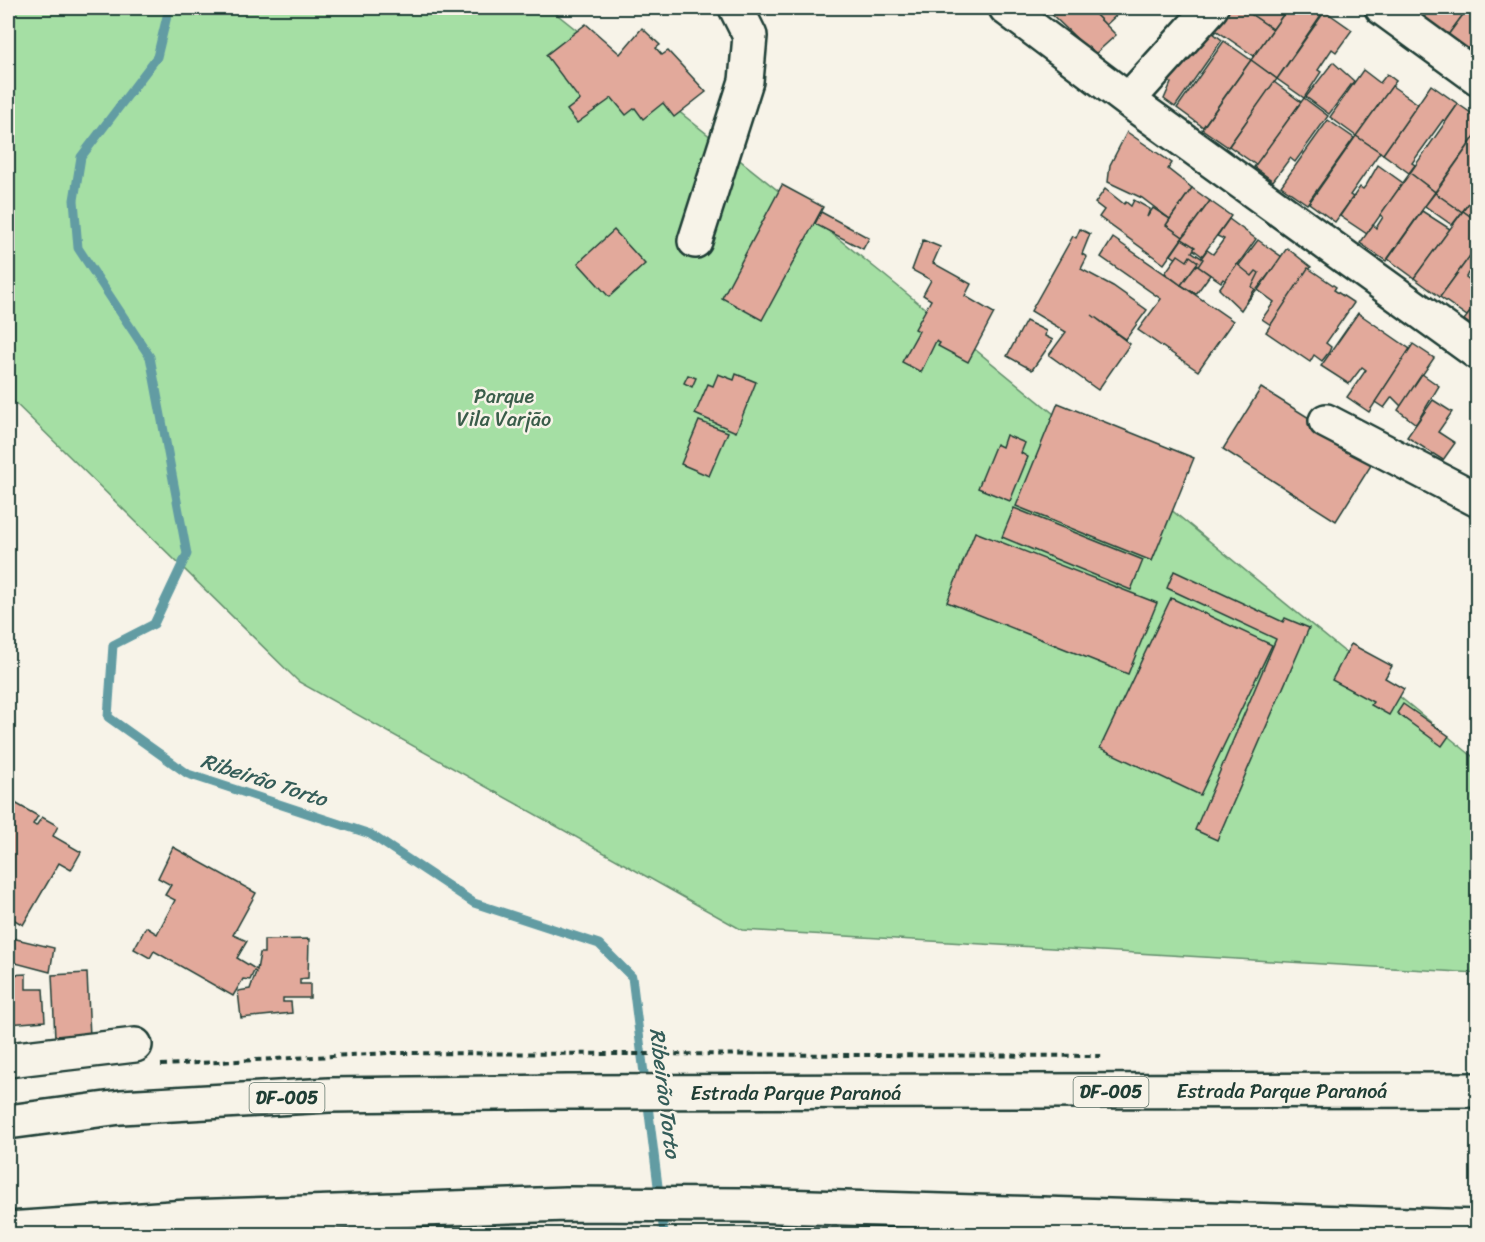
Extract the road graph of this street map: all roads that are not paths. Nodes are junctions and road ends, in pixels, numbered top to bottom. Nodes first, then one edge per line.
1 (736, 8) edge
2 (1006, 8) edge
3 (1211, 8) edge
4 (1382, 8) edge
5 (1478, 78) edge
6 (1130, 99) junction
7 (695, 241) dead end
8 (1478, 353) edge
9 (1326, 421) dead end
10 (1478, 500) edge
11 (146, 1055) road end
12 (8, 1060) edge
13 (1478, 1090) edge
14 (8, 1122) edge
15 (1478, 1227) edge
16 (8, 1229) edge

1 - 7 main road
2 - 6 main road
3 - 6 main road
4 - 5 main road
6 - 8 main road
9 - 10 main road
11 - 12 main road
13 - 14 main road, Estrada Parque Paranoá / DF-005
15 - 16 main road

